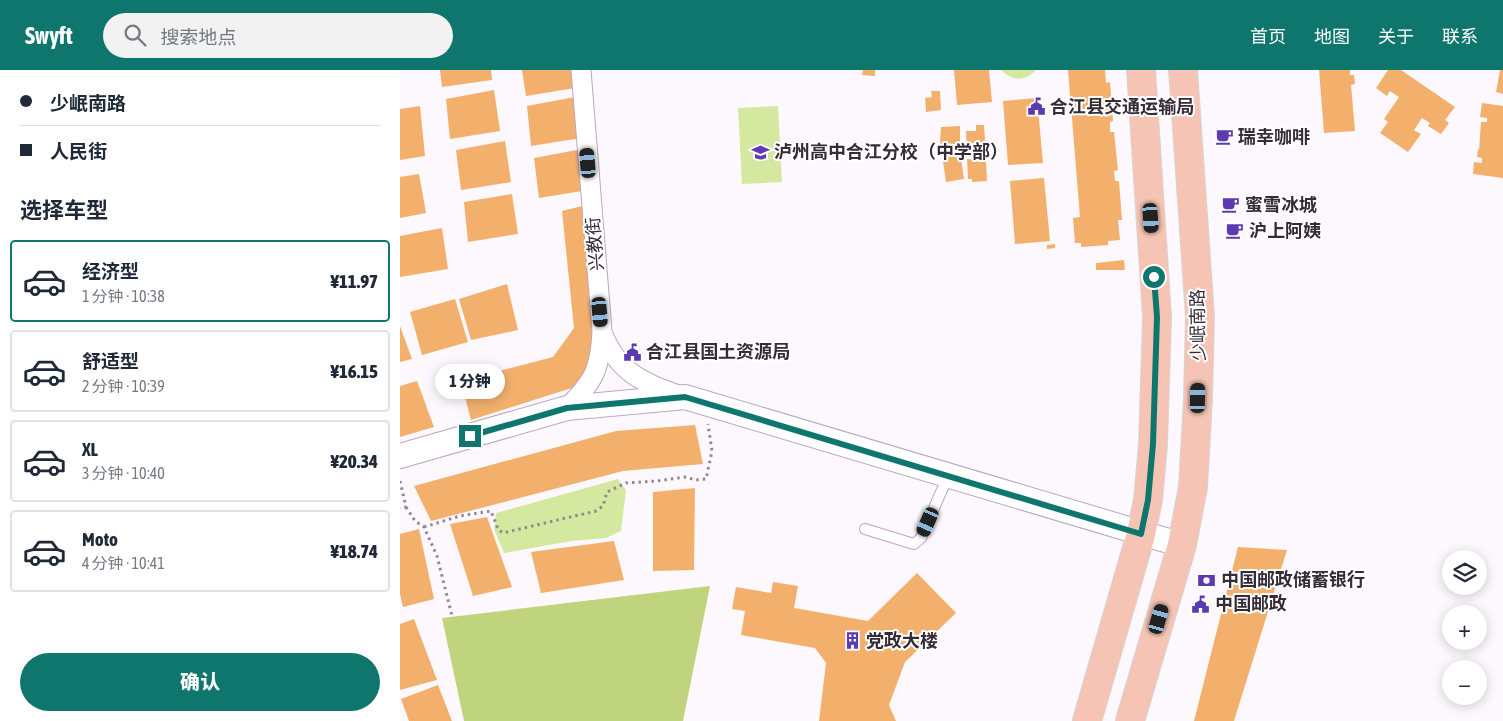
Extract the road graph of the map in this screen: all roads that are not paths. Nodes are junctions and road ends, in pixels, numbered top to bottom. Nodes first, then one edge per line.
1 (581, 70) edge
2 (1141, 70) edge
3 (1183, 70) edge
4 (602, 331) junction
5 (685, 397) junction
6 (567, 408) junction
7 (400, 456) edge
8 (948, 476) junction
9 (865, 529) dead end
10 (1141, 534) junction
11 (1182, 545) junction
12 (1088, 721) edge
13 (1130, 721) edge

1 - 4 street, 兴教街
2 - 10 main road
3 - 11 main road, 少岷南路
4 - 5 street
4 - 6 street, 兴教街
5 - 6 street
5 - 8 street
6 - 7 street
8 - 9 lane
8 - 10 street
10 - 11 street
10 - 12 main road
11 - 13 main road, 少岷南路

